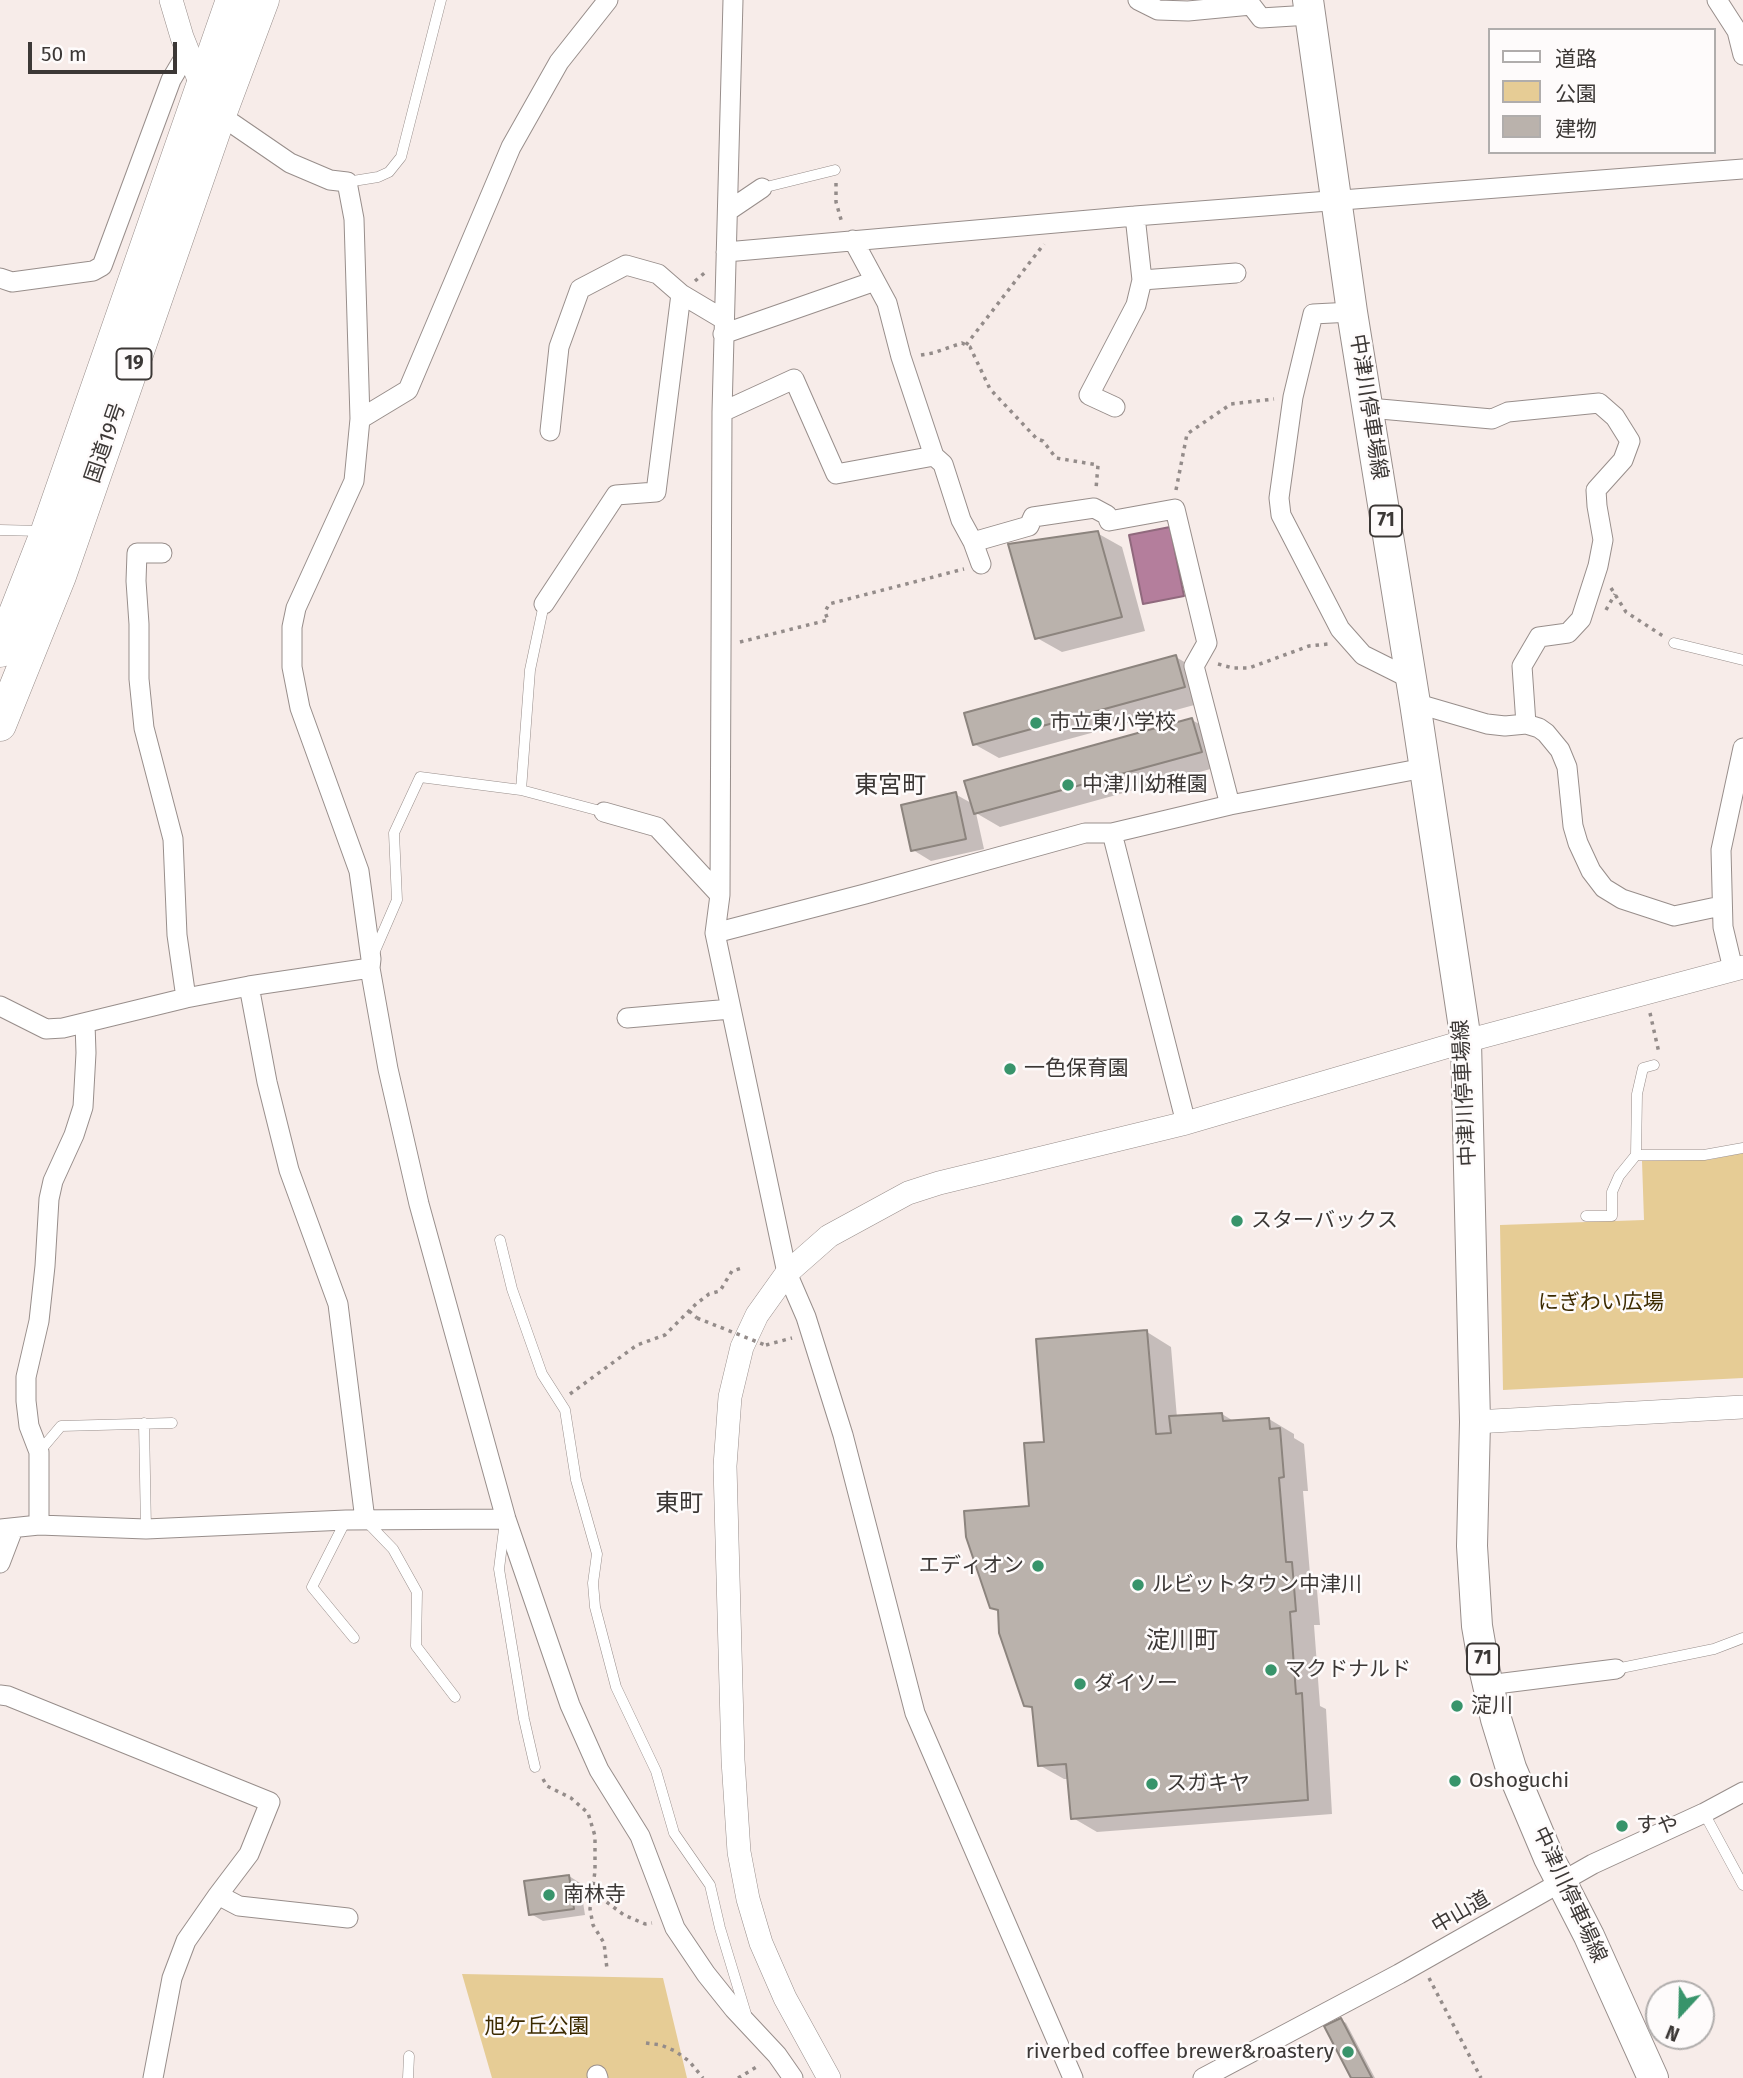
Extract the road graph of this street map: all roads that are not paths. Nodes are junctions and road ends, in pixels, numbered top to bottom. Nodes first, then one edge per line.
1 (170, 0) edge
2 (232, 0) edge
3 (263, 0) edge
4 (441, 0) edge
5 (608, 0) edge
6 (733, 0) edge
7 (1138, 0) edge
8 (1717, 0) edge
9 (1309, 7) edge
10 (1743, 55) edge
11 (190, 57) junction
12 (202, 87) junction
13 (220, 115) junction
14 (1743, 169) edge
15 (835, 170) road end
16 (346, 182) junction
17 (762, 188) joint
18 (1337, 201) junction
19 (728, 211) junction
20 (1135, 216) junction
21 (850, 240) junction
22 (726, 251) junction
23 (1236, 274) dead end
24 (0, 278) edge
25 (1142, 280) junction
26 (875, 281) junction
27 (681, 294) junction
28 (1352, 312) junction
29 (723, 326) junction
30 (1115, 407) dead end
31 (1368, 408) junction
32 (722, 412) junction
33 (360, 419) junction
34 (550, 431) dead end
35 (934, 456) junction
36 (0, 530) edge
37 (47, 531) junction
38 (973, 542) junction
39 (162, 553) dead end
40 (981, 564) road end
41 (544, 604) joint
42 (1674, 643) road end
43 (0, 651) edge
44 (1743, 660) edge
45 (1412, 691) junction
46 (1526, 724) junction
47 (0, 726) edge
48 (1743, 748) edge
49 (1424, 768) junction
50 (521, 790) junction
51 (1230, 805) junction
52 (604, 812) joint
53 (1112, 833) junction
54 (720, 895) junction
55 (1721, 906) junction
56 (715, 933) junction
57 (371, 964) junction
58 (1738, 968) edge
59 (249, 986) junction
60 (186, 998) junction
61 (0, 1006) edge
62 (732, 1009) junction
63 (627, 1018) dead end
64 (85, 1023) junction
65 (1466, 1041) junction
66 (1654, 1065) road end
67 (1185, 1123) junction
68 (1743, 1148) edge
69 (1636, 1155) junction
70 (1586, 1216) dead end
71 (500, 1240) dead end
72 (787, 1273) junction
73 (1743, 1407) edge
74 (1475, 1422) junction
75 (144, 1423) junction
76 (172, 1423) dead end
77 (40, 1452) junction
78 (506, 1519) junction
79 (355, 1520) junction
80 (39, 1525) junction
81 (6, 1529) edge
82 (146, 1529) junction
83 (0, 1563) edge
84 (354, 1638) dead end
85 (1743, 1638) edge
86 (1616, 1670) joint
87 (1488, 1685) junction
88 (0, 1695) edge
89 (455, 1697) dead end
90 (535, 1767) road end
91 (1743, 1793) edge
92 (1704, 1813) junction
93 (1561, 1882) junction
94 (1743, 1885) edge
95 (218, 1895) junction
96 (348, 1918) dead end
97 (749, 2025) junction
98 (409, 2056) dead end
99 (153, 2078) edge
100 (408, 2078) edge
101 (793, 2078) edge
102 (829, 2078) edge
103 (1073, 2078) edge
104 (1203, 2078) edge
105 (1653, 2078) edge

1 - 11 street
2 - 12 highway, 国道19号 / 19
3 - 13 highway, 国道19号 / 19
4 - 16 lane
5 - 33 street
6 - 19 street
7 - 9 street
8 - 10 street
9 - 18 main road, 中津川停車場線 / 71
11 - 12 street
11 - 24 street
12 - 13 street
12 - 37 highway, 国道19号 / 19
13 - 16 street
13 - 47 highway, 国道19号 / 19
14 - 18 street
15 - 17 lane
16 - 33 street
17 - 19 street
18 - 20 street
18 - 28 main road, 中津川停車場線 / 71
19 - 22 street
20 - 21 street
20 - 25 street
21 - 22 street
21 - 26 street
22 - 29 street
23 - 25 street
25 - 30 street
26 - 29 street
26 - 35 street
27 - 29 street
27 - 34 street
27 - 41 street
28 - 31 main road, 中津川停車場線 / 71
28 - 45 street
29 - 32 street
31 - 45 main road, 中津川停車場線 / 71
31 - 46 street
32 - 35 street
32 - 54 street
33 - 57 street
35 - 38 street
36 - 37 lane
37 - 43 highway, 国道19号 / 19
38 - 40 street
38 - 51 street
39 - 60 street
41 - 50 lane
42 - 44 lane
45 - 46 street
45 - 49 main road, 中津川停車場線 / 71
46 - 55 street
48 - 55 street
49 - 51 street
49 - 65 main road, 中津川停車場線 / 71
50 - 52 lane
50 - 57 lane
51 - 53 street
52 - 54 street
53 - 56 street
53 - 67 street
54 - 56 street
55 - 58 street
56 - 62 street
57 - 59 street
57 - 78 street
58 - 65 street
59 - 60 street
59 - 79 street
60 - 64 street
61 - 64 street
62 - 63 street
62 - 72 street
64 - 77 street
65 - 67 street
65 - 74 main road, 中津川停車場線 / 71
66 - 69 lane
67 - 72 street
68 - 69 lane
69 - 70 lane
71 - 97 lane
72 - 102 street
72 - 103 street
73 - 74 street
74 - 87 main road, 中津川停車場線 / 71
75 - 76 lane
75 - 77 lane
75 - 82 lane
77 - 80 street
78 - 79 street
78 - 90 lane
78 - 97 street
79 - 82 street
79 - 84 lane
79 - 89 lane
80 - 81 street
80 - 82 street
81 - 83 street
85 - 86 lane
86 - 87 street
87 - 93 main road, 中津川停車場線 / 71
88 - 95 street
91 - 92 street, 中山道
92 - 93 street, 中山道
92 - 94 lane
93 - 104 street, 中山道
93 - 105 main road, 中津川停車場線 / 71
95 - 96 street
95 - 99 street
97 - 101 street
98 - 100 lane

